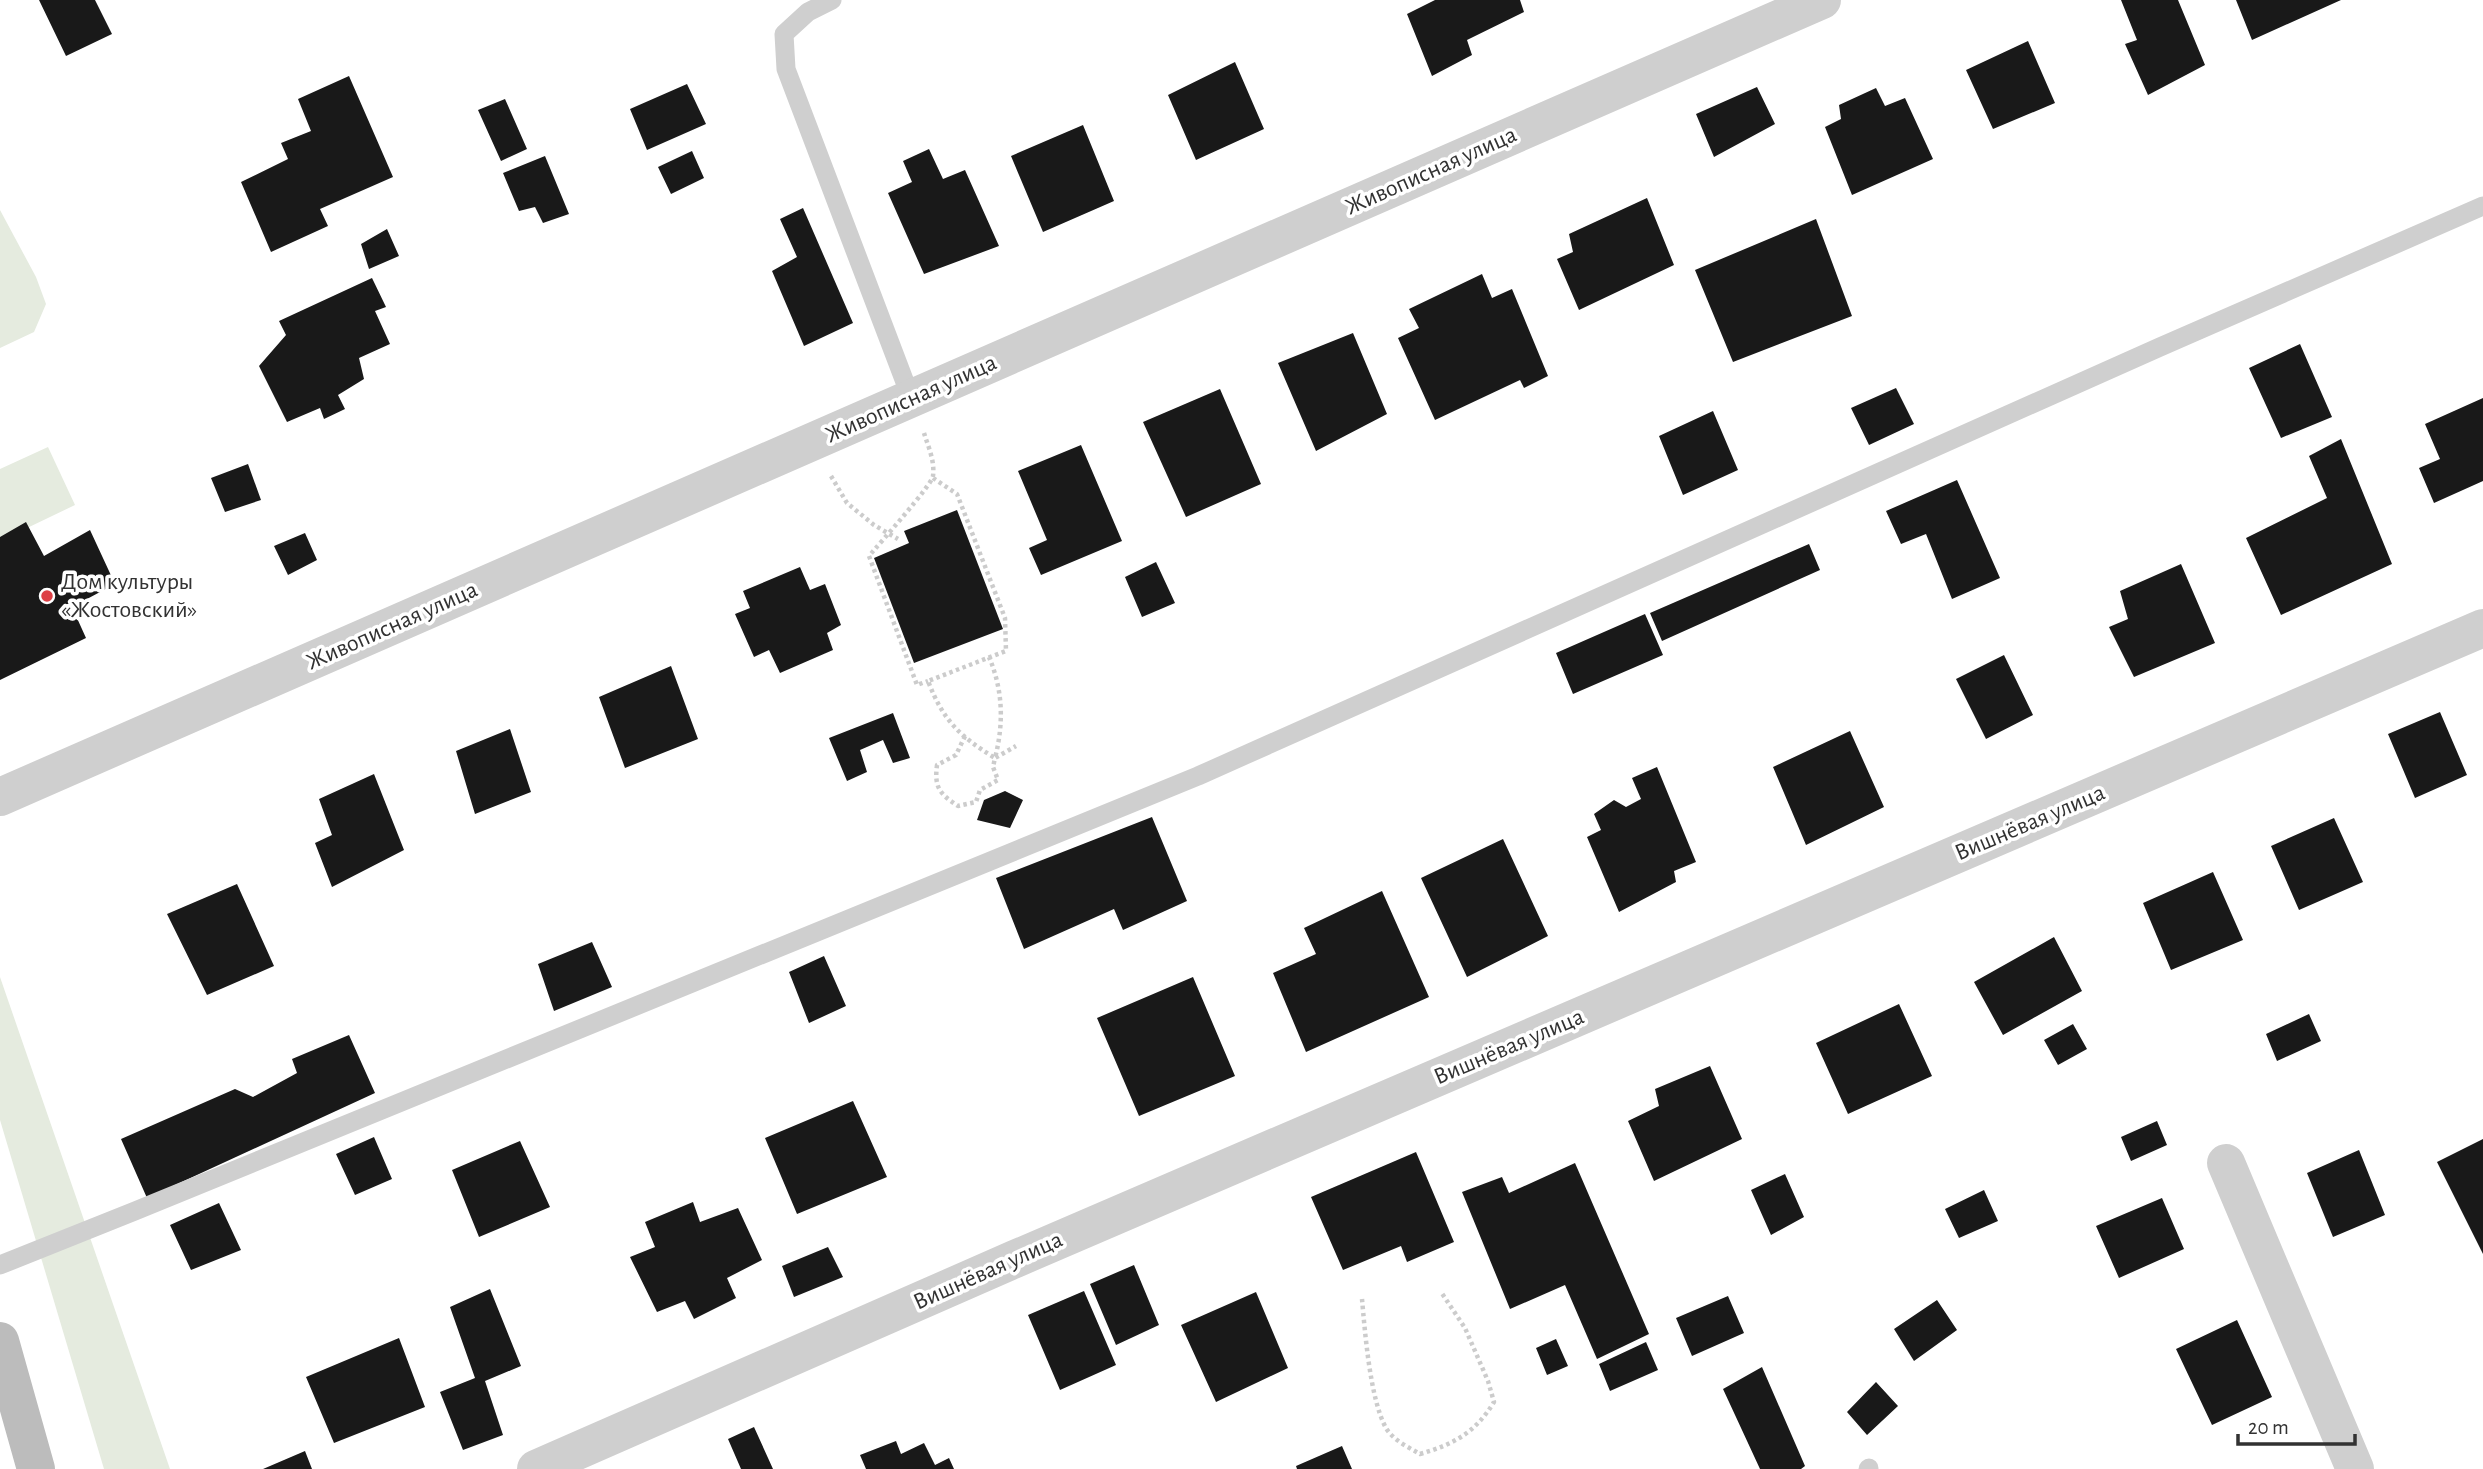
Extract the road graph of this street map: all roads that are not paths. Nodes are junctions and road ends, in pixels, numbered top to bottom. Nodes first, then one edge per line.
1 (832, 0) edge
2 (1822, 0) edge
3 (2483, 206) edge
4 (911, 398) junction
5 (2483, 628) edge
6 (0, 797) edge
7 (2225, 1163) dead end
8 (0, 1265) edge
9 (0, 1341) edge
10 (36, 1469) edge
11 (536, 1469) edge
12 (2355, 1469) edge

1 - 4 lane
2 - 4 street, Живописная улица
3 - 8 lane
4 - 6 street, Живописная улица
5 - 11 street, Вишнёвая улица
7 - 12 street
9 - 10 street

